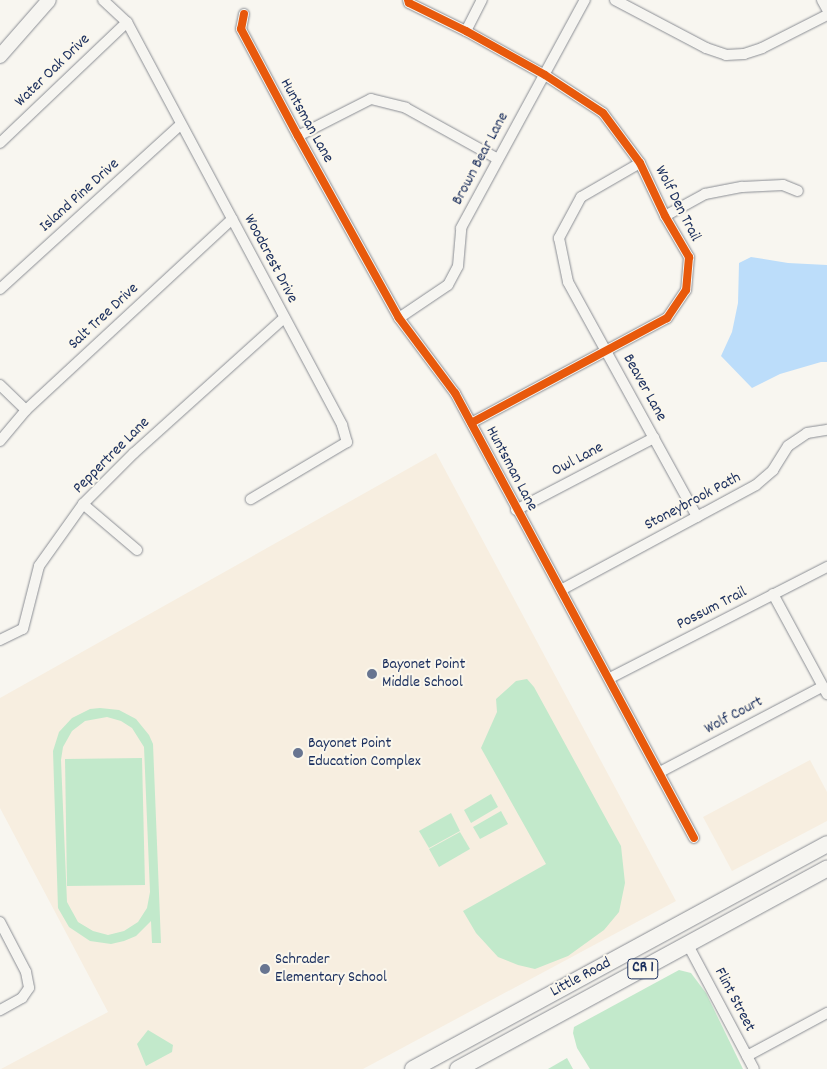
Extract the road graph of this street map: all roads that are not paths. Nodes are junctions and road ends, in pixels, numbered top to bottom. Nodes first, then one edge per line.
1 (49, 0) edge
2 (103, 0) edge
3 (408, 0) edge
4 (482, 0) edge
5 (585, 0) edge
6 (615, 0) edge
7 (822, 0) edge
8 (827, 9) edge
9 (244, 14) dead end
10 (827, 15) edge
11 (127, 22) junction
12 (466, 31) junction
13 (0, 56) edge
14 (545, 74) junction
15 (180, 125) junction
16 (298, 136) junction
17 (0, 143) edge
18 (498, 159) junction
19 (640, 163) junction
20 (798, 191) dead end
21 (665, 216) junction
22 (232, 219) junction
23 (0, 289) edge
24 (284, 318) junction
25 (399, 318) junction
26 (607, 351) junction
27 (0, 385) edge
28 (26, 410) junction
29 (471, 423) junction
30 (827, 430) edge
31 (654, 438) junction
32 (0, 441) edge
33 (251, 499) dead end
34 (83, 504) junction
35 (516, 510) junction
36 (697, 517) junction
37 (137, 550) dead end
38 (827, 567) edge
39 (561, 590) junction
40 (773, 594) junction
41 (0, 640) edge
42 (610, 678) junction
43 (825, 691) edge
44 (660, 772) junction
45 (694, 838) dead end
46 (827, 844) edge
47 (827, 869) edge
48 (0, 922) edge
49 (688, 945) junction
50 (0, 1010) edge
51 (827, 1013) edge
52 (747, 1056) junction
53 (435, 1064) edge
54 (413, 1069) edge
55 (458, 1069) edge
56 (754, 1069) edge

1 - 13 street
2 - 11 street, Woodcrest Drive
3 - 12 street, Wolf Den Trail
4 - 12 street
5 - 14 street, Brown Bear Lane
6 - 10 street
7 - 8 street
9 - 16 street, Huntsman Lane
11 - 15 street, Woodcrest Drive
11 - 17 street, Water Oak Drive
12 - 14 street, Wolf Den Trail
14 - 18 street, Brown Bear Lane
14 - 19 street, Wolf Den Trail
15 - 22 street, Woodcrest Drive
15 - 23 street, Island Pine Drive
16 - 18 street
16 - 25 street, Huntsman Lane
18 - 25 street, Brown Bear Lane
19 - 21 street, Wolf Den Trail
19 - 26 street, Beaver Lane
20 - 21 street
21 - 26 street, Wolf Den Trail
22 - 24 street, Woodcrest Drive
22 - 28 street, Salt Tree Drive
24 - 33 street, Woodcrest Drive
24 - 34 street, Peppertree Lane
25 - 29 street, Huntsman Lane
26 - 29 street, Wolf Den Trail
26 - 31 street, Beaver Lane
27 - 28 street
28 - 32 street, Salt Tree Drive
29 - 35 street, Huntsman Lane
30 - 36 street, Stoneybrook Path
31 - 35 street, Owl Lane
31 - 36 street, Beaver Lane
34 - 37 street
34 - 41 street, Peppertree Lane
35 - 39 street, Huntsman Lane
36 - 39 street, Stoneybrook Path
38 - 40 street, Possum Trail
39 - 42 street, Huntsman Lane
40 - 42 street, Possum Trail
40 - 43 street
42 - 44 street, Huntsman Lane
43 - 44 street, Wolf Court
44 - 45 street, Huntsman Lane
46 - 53 main road, Little Road / CR 1
47 - 49 main road, Little Road / CR 1
48 - 50 street
49 - 52 street, Flint Street
49 - 55 main road, Little Road / CR 1
51 - 52 street
52 - 56 street, Flint Street
53 - 54 main road, Little Road / CR 1

